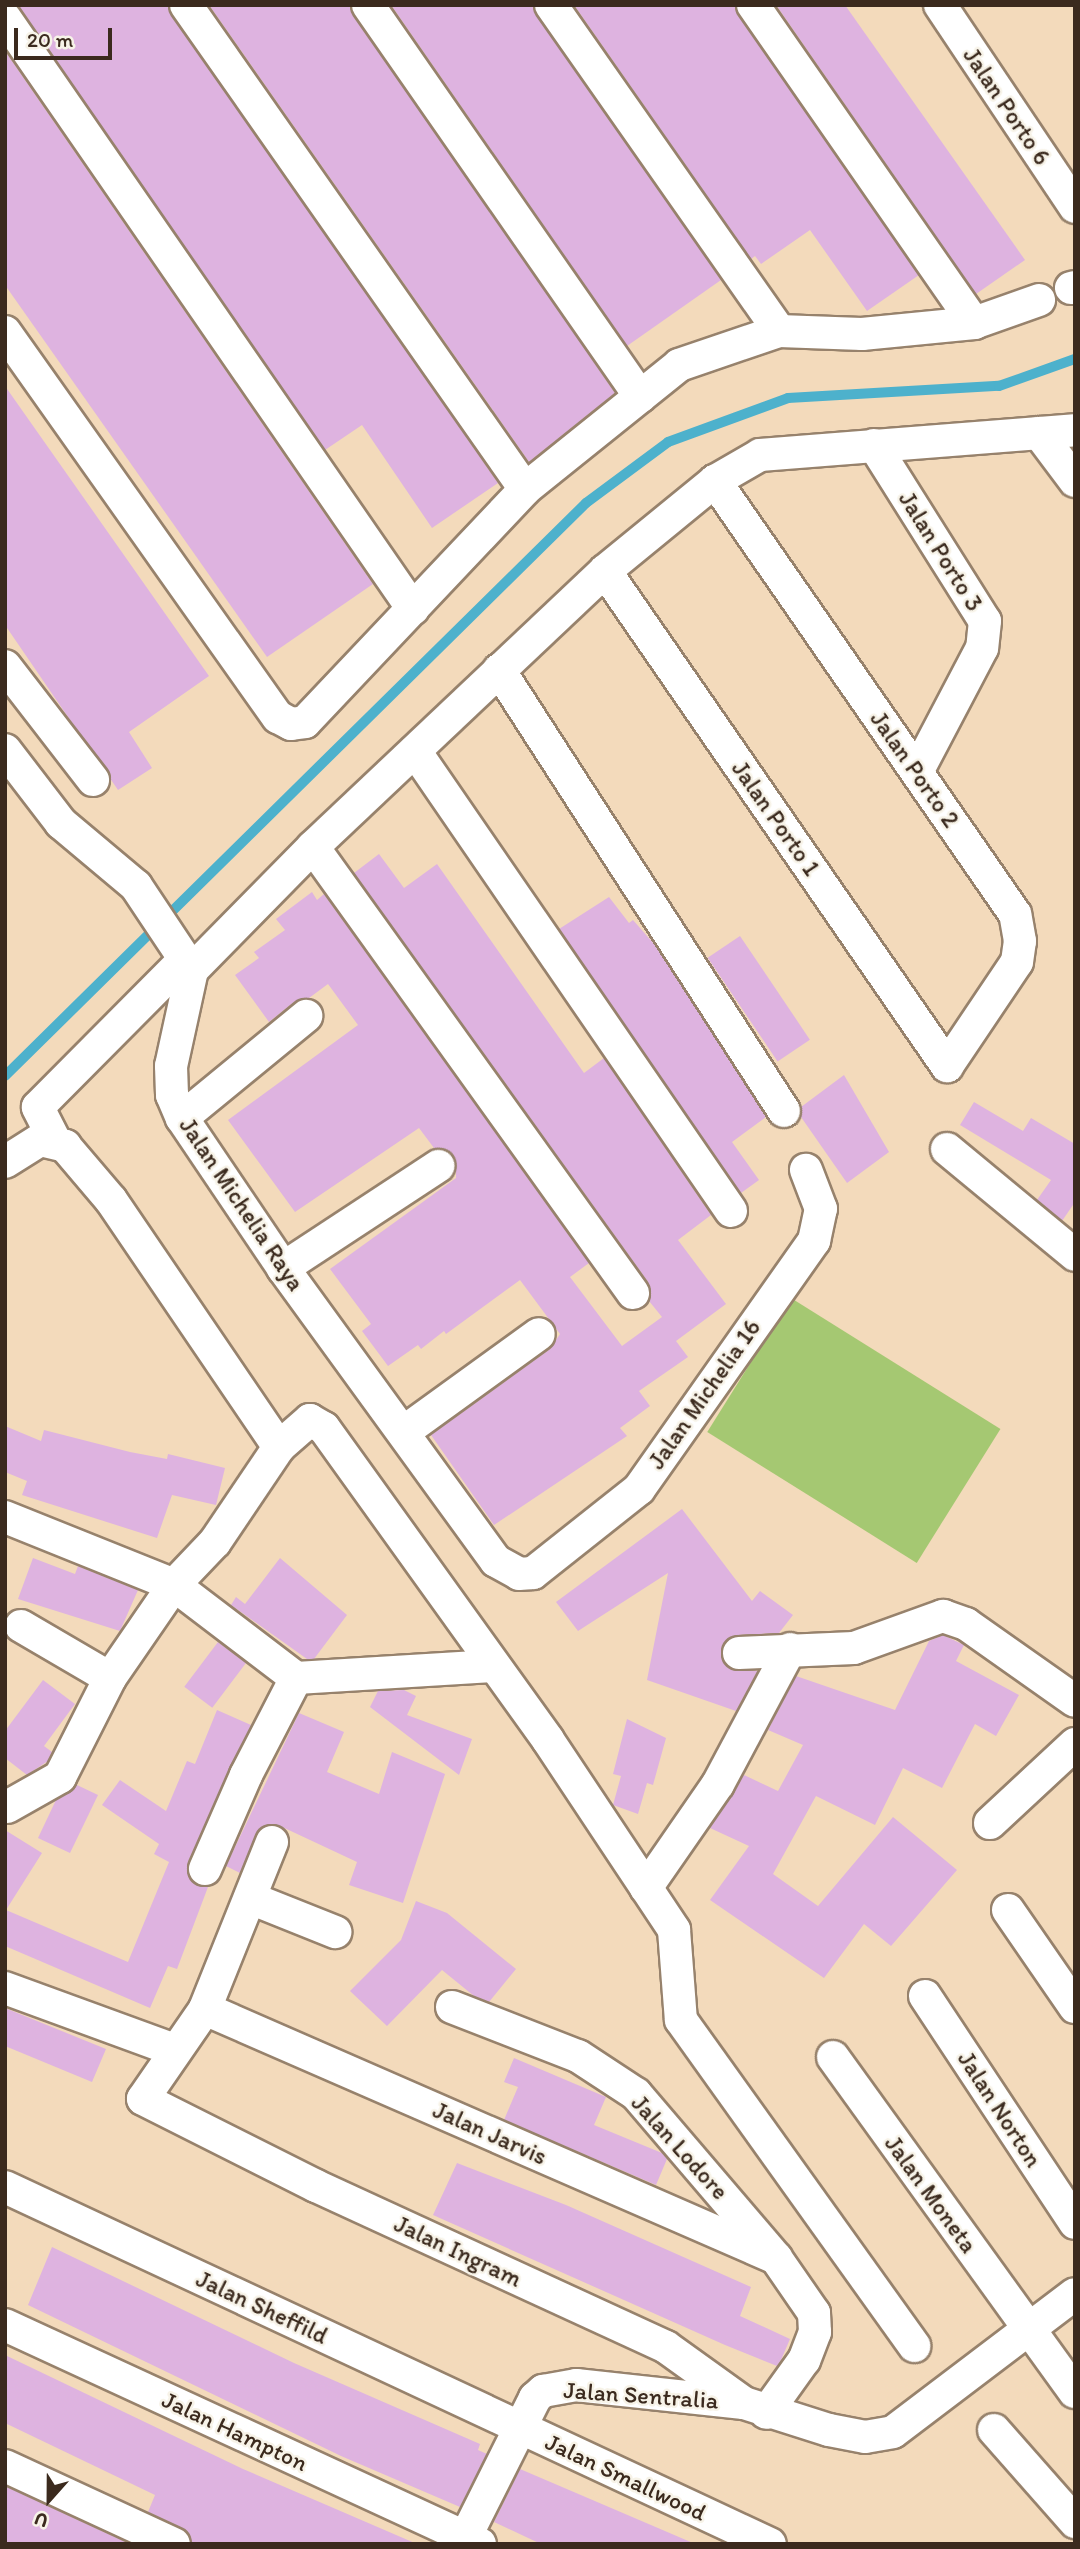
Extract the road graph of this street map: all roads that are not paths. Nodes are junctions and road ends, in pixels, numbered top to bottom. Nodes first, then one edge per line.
1 (187, 5) edge
2 (368, 5) edge
3 (551, 5) edge
4 (753, 5) edge
5 (940, 5) edge
6 (5, 18) edge
7 (1075, 207) edge
8 (1040, 300) dead end
9 (974, 323) junction
10 (5, 331) edge
11 (779, 331) junction
12 (640, 397) junction
13 (1075, 430) edge
14 (1039, 433) junction
15 (874, 446) junction
16 (715, 481) junction
17 (1075, 481) edge
18 (526, 489) junction
19 (605, 571) junction
20 (413, 609) junction
21 (5, 666) edge
22 (499, 670) junction
23 (5, 750) edge
24 (415, 751) junction
25 (917, 772) junction
26 (93, 780) dead end
27 (313, 847) junction
28 (185, 960) junction
29 (306, 1016) dead end
30 (947, 1066) joint
31 (784, 1111) dead end
32 (182, 1118) junction
33 (55, 1141) junction
34 (947, 1149) dead end
35 (5, 1162) edge
36 (438, 1166) dead end
37 (806, 1170) dead end
38 (731, 1211) dead end
39 (1075, 1255) edge
40 (283, 1268) junction
41 (634, 1293) dead end
42 (539, 1334) dead end
43 (405, 1431) junction
44 (279, 1447) junction
45 (5, 1517) edge
46 (519, 1574) joint
47 (174, 1585) junction
48 (21, 1626) dead end
49 (790, 1649) junction
50 (739, 1653) dead end
51 (493, 1666) junction
52 (110, 1678) junction
53 (296, 1678) junction
54 (1075, 1701) edge
55 (1075, 1744) edge
56 (7, 1807) dead end
57 (989, 1823) dead end
58 (272, 1842) dead end
59 (205, 1869) dead end
60 (646, 1888) junction
61 (250, 1898) junction
62 (1008, 1910) dead end
63 (335, 1933) dead end
64 (5, 1989) edge
65 (925, 1996) dead end
66 (452, 2007) dead end
67 (1075, 2007) edge
68 (205, 2009) junction
69 (174, 2050) junction
70 (832, 2057) dead end
71 (5, 2186) edge
72 (1075, 2223) edge
73 (776, 2258) junction
74 (1075, 2294) edge
75 (5, 2325) edge
76 (1030, 2330) junction
77 (915, 2346) dead end
78 (1075, 2392) edge
79 (755, 2408) junction
80 (520, 2427) junction
81 (994, 2430) dead end
82 (5, 2466) edge
83 (1075, 2522) edge
84 (469, 2541) edge
85 (174, 2544) edge
86 (770, 2544) edge

1 - 18 street
2 - 12 street
3 - 11 street
4 - 9 street
5 - 7 street, Jalan Porto 6
6 - 20 street
8 - 9 street
9 - 11 street
10 - 20 street
11 - 12 street
12 - 18 street
13 - 14 street
14 - 15 street
14 - 17 street
15 - 16 street
15 - 25 street, Jalan Porto 3
16 - 19 street
16 - 25 street, Jalan Porto 2
18 - 20 street
19 - 22 street
19 - 30 street, Jalan Porto 1
21 - 26 street
22 - 24 street
22 - 31 street
23 - 28 street
24 - 27 street
24 - 38 street
25 - 30 street, Jalan Porto 2
27 - 28 street
27 - 41 street
28 - 32 street, Jalan Michelia Raya
28 - 33 street
29 - 32 street
32 - 40 street, Jalan Michelia Raya
33 - 35 street
33 - 44 street
34 - 39 street
36 - 40 street
37 - 46 street, Jalan Michelia 16
40 - 43 street, Jalan Michelia Raya
42 - 43 street
43 - 46 street, Jalan Michelia Raya
44 - 47 street
44 - 51 street
45 - 47 street
47 - 52 street
47 - 53 street
48 - 52 street
49 - 50 street
49 - 54 street
49 - 60 street
51 - 53 street
51 - 60 street
52 - 56 street
53 - 59 street
55 - 57 street
58 - 61 street
60 - 77 street
61 - 63 street
61 - 68 street
62 - 67 street
64 - 69 street
65 - 72 street, Jalan Norton
66 - 73 street, Jalan Lodore
68 - 69 street
68 - 73 street, Jalan Jarvis
69 - 79 street, Jalan Ingram
70 - 76 street, Jalan Moneta
71 - 80 street, Jalan Sheffild
73 - 79 street, Jalan Lodore
74 - 76 street
75 - 84 street, Jalan Hampton
76 - 78 street, Jalan Moneta
76 - 79 street
79 - 80 street, Jalan Sentralia
80 - 84 street, Jalan Sentralia
80 - 86 street, Jalan Smallwood
81 - 83 street
82 - 85 street

